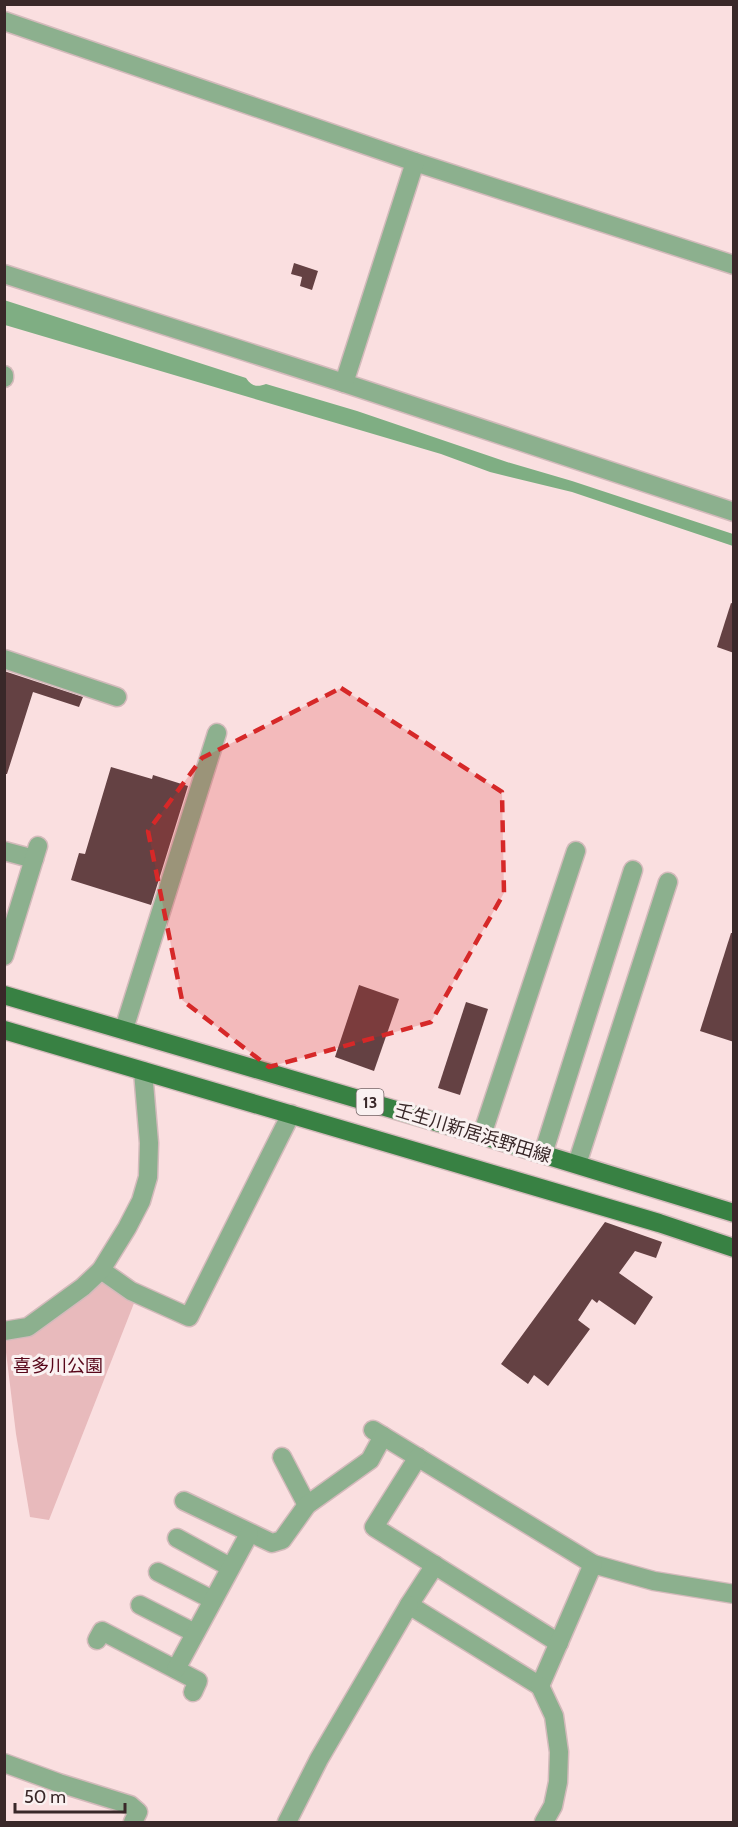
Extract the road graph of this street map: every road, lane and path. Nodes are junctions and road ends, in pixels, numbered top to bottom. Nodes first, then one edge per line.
1 (4, 21) edge
2 (415, 162) junction
3 (734, 265) edge
4 (4, 274) edge
5 (344, 383) junction
6 (734, 512) edge
7 (4, 659) edge
8 (117, 697) dead end
9 (216, 733) dead end
10 (4, 851) edge
11 (576, 852) dead end
12 (633, 870) dead end
13 (668, 882) dead end
14 (12, 908) edge
15 (4, 956) edge
16 (4, 995) edge
17 (124, 1029) junction
18 (4, 1030) edge
19 (143, 1071) junction
20 (291, 1114) junction
21 (482, 1136) junction
22 (543, 1154) junction
23 (577, 1164) junction
24 (734, 1213) edge
25 (734, 1248) edge
26 (101, 1270) junction
27 (4, 1331) edge
28 (282, 1457) dead end
29 (418, 1457) junction
30 (184, 1501) dead end
31 (307, 1505) junction
32 (249, 1533) junction
33 (177, 1538) dead end
34 (593, 1564) junction
35 (435, 1565) junction
36 (230, 1567) junction
37 (158, 1572) dead end
38 (734, 1594) edge
39 (213, 1600) junction
40 (140, 1605) dead end
41 (409, 1605) junction
42 (195, 1633) junction
43 (97, 1640) dead end
44 (559, 1643) junction
45 (176, 1669) junction
46 (540, 1686) junction
47 (193, 1692) dead end
48 (4, 1762) edge
49 (133, 1822) edge
50 (287, 1822) edge
51 (544, 1822) edge

1 - 2 street
2 - 3 street
2 - 5 street
4 - 5 street
5 - 6 street
7 - 8 street
9 - 17 street
10 - 14 street
11 - 21 street
12 - 22 street
13 - 23 street
14 - 15 street
16 - 17 main road, 壬生川新居浜野田線 / 13
17 - 21 main road, 壬生川新居浜野田線 / 13
18 - 19 main road, 壬生川新居浜野田線 / 13
19 - 20 main road, 壬生川新居浜野田線 / 13
19 - 26 street
20 - 25 main road, 壬生川新居浜野田線 / 13
20 - 26 street
21 - 22 main road, 壬生川新居浜野田線 / 13
22 - 23 main road, 壬生川新居浜野田線 / 13
23 - 24 main road, 壬生川新居浜野田線 / 13
26 - 27 street
28 - 31 street
29 - 31 street
29 - 34 street
29 - 35 street
30 - 32 street
31 - 32 street
32 - 36 street
33 - 36 street
34 - 38 street
34 - 44 street
35 - 41 street
35 - 44 street
36 - 39 street
37 - 39 street
39 - 42 street
40 - 42 street
41 - 46 street
41 - 50 street
42 - 45 street
43 - 45 street
44 - 46 street
45 - 47 street
46 - 51 street
48 - 49 street

